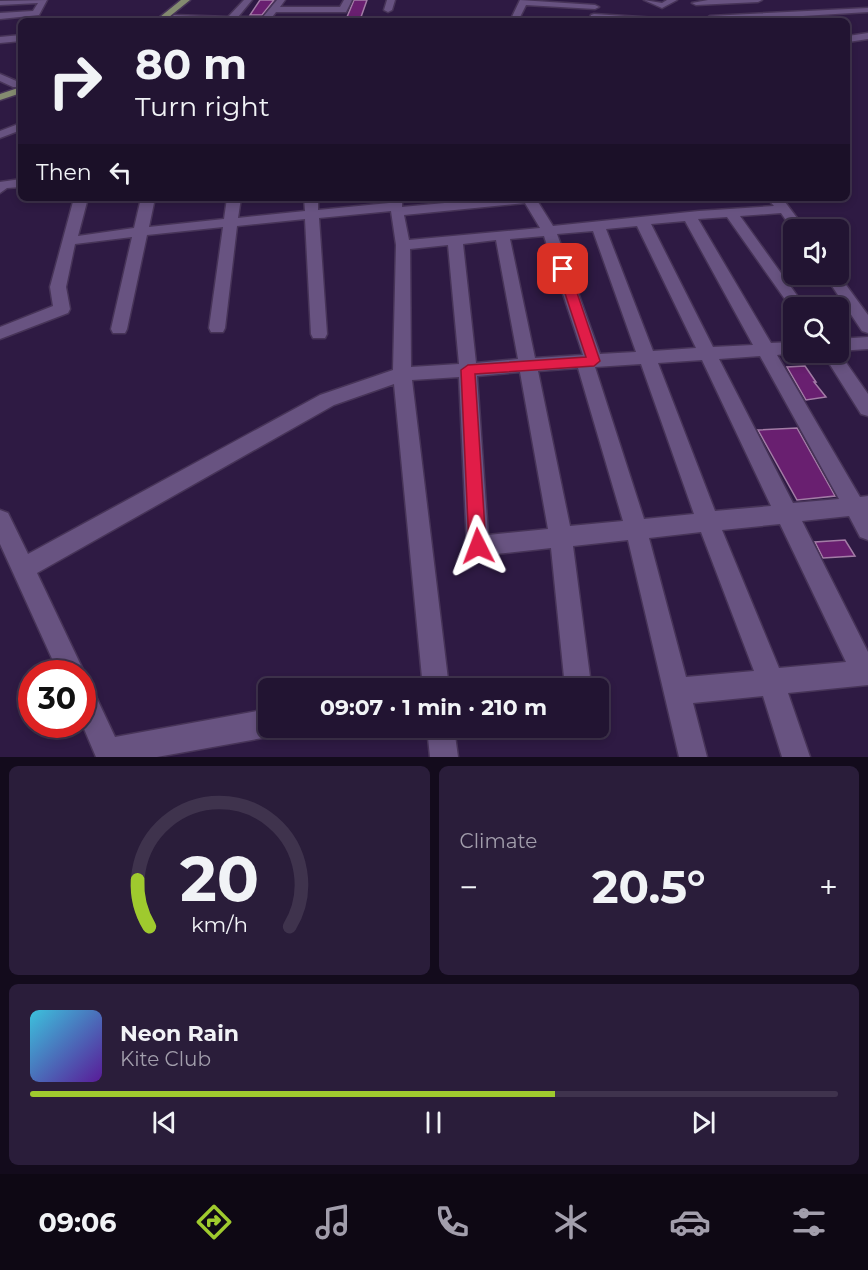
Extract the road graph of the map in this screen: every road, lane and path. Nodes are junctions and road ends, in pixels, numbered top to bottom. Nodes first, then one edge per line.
1 (41, 0) edge
2 (186, 0) edge
3 (196, 0) edge
4 (248, 0) edge
5 (281, 0) edge
6 (348, 0) edge
7 (391, 0) edge
8 (648, 0) edge
9 (673, 0) edge
10 (758, 0) edge
11 (856, 0) edge
12 (524, 1) edge
13 (694, 1) edge
14 (0, 3) edge
15 (594, 4) edge
16 (868, 5) edge
17 (559, 6) edge
18 (662, 6) junction
19 (788, 7) dead end
20 (273, 9) junction
21 (343, 9) junction
22 (388, 10) dead end
23 (868, 10) edge
24 (798, 14) junction
25 (0, 16) edge
26 (163, 18) edge
27 (174, 18) edge
28 (233, 18) edge
29 (266, 18) edge
30 (337, 18) edge
31 (515, 18) edge
32 (656, 18) edge
33 (710, 18) edge
34 (740, 18) edge
35 (804, 18) edge
36 (868, 36) edge
37 (18, 38) edge
38 (850, 39) edge
39 (0, 40) edge
40 (0, 77) edge
41 (18, 85) edge
42 (18, 87) edge
43 (18, 87) edge
44 (0, 92) edge
45 (0, 97) edge
46 (18, 127) edge
47 (0, 135) edge
48 (18, 183) edge
49 (0, 189) edge
50 (80, 201) edge
51 (147, 201) edge
52 (234, 201) edge
53 (311, 201) edge
54 (481, 201) edge
55 (534, 201) edge
56 (777, 201) edge
57 (396, 206) edge
58 (785, 209) junction
59 (731, 213) junction
60 (312, 215) junction
61 (689, 216) junction
62 (792, 219) edge
63 (642, 221) junction
64 (232, 223) junction
65 (598, 226) junction
66 (139, 231) junction
67 (549, 231) junction
68 (502, 236) junction
69 (455, 240) junction
70 (69, 241) junction
71 (403, 245) junction
72 (839, 285) edge
73 (790, 297) edge
74 (868, 327) edge
75 (217, 328) dead end
76 (119, 329) dead end
77 (0, 333) edge
78 (319, 334) dead end
79 (868, 343) edge
80 (849, 344) edge
81 (783, 349) edge
82 (763, 350) junction
83 (709, 353) junction
84 (647, 358) junction
85 (589, 361) junction
86 (837, 363) edge
87 (528, 365) junction
88 (468, 370) junction
89 (402, 375) junction
90 (868, 408) edge
91 (861, 506) edge
92 (786, 513) junction
93 (0, 520) edge
94 (708, 522) junction
95 (636, 529) junction
96 (868, 530) edge
97 (561, 537) junction
98 (23, 569) junction
99 (65, 660) edge
100 (578, 677) dead end
101 (435, 678) edge
102 (772, 683) junction
103 (676, 691) junction
104 (96, 724) edge
105 (258, 725) edge
106 (442, 738) edge
107 (110, 754) edge
108 (444, 757) edge
109 (693, 757) edge
110 (796, 757) edge

1 - 14 street
1 - 25 street
2 - 26 main road
3 - 27 main road
4 - 28 street
5 - 20 street
6 - 21 street
7 - 22 street
8 - 18 street
9 - 18 street
10 - 13 street
11 - 16 street
12 - 17 street
12 - 31 street
13 - 33 street
15 - 17 street
18 - 32 street
19 - 24 street
20 - 21 street
20 - 29 street
21 - 30 street
23 - 24 street
24 - 34 street
24 - 35 street
36 - 38 street
37 - 39 street
40 - 41 street
42 - 44 main road
43 - 45 main road
46 - 47 street
48 - 49 street
50 - 70 street
51 - 66 street
52 - 64 street
53 - 60 street
54 - 57 street
55 - 67 street
56 - 58 street
57 - 60 street
57 - 71 street
58 - 59 street
58 - 62 street
59 - 61 street
59 - 73 street
60 - 64 street
60 - 78 street
61 - 63 street
61 - 82 street
63 - 65 street
63 - 83 street
64 - 66 street
64 - 75 street
65 - 67 street
65 - 84 street
66 - 70 street
66 - 76 street
67 - 68 street
67 - 85 street
68 - 69 street
68 - 87 street
69 - 71 street
69 - 88 street
70 - 77 street
71 - 89 street
72 - 74 street
79 - 80 street
81 - 82 street
82 - 83 street
82 - 91 street
83 - 84 street
83 - 92 street
84 - 85 street
84 - 94 street
85 - 87 street
85 - 95 street
86 - 90 street
87 - 88 street
87 - 97 street
88 - 89 street
88 - 97 street
89 - 98 street
89 - 101 street
91 - 92 street
91 - 96 street
92 - 94 street
92 - 102 street
93 - 98 street
94 - 95 street
94 - 102 street
95 - 97 street
95 - 103 street
97 - 100 street
98 - 99 street
102 - 103 street
102 - 110 street
103 - 109 street
104 - 107 street
105 - 107 street
106 - 108 street

